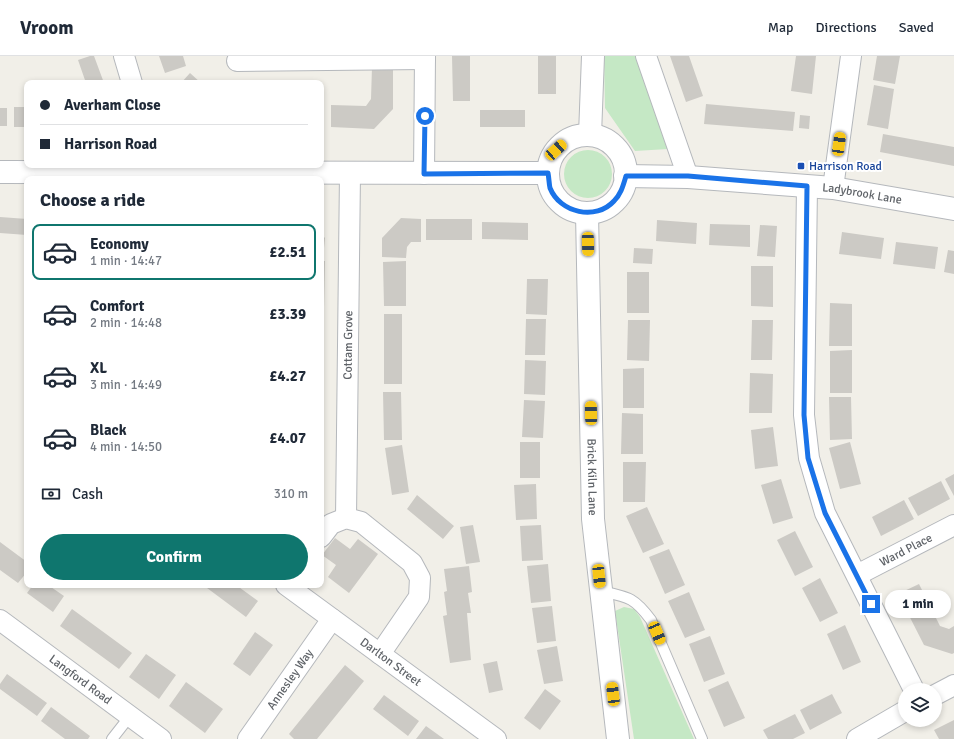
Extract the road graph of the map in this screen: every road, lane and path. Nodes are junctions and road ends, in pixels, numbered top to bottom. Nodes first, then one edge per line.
1 (124, 56) edge
2 (593, 56) edge
3 (646, 56) edge
4 (851, 56) edge
5 (425, 57) edge
6 (237, 62) dead end
7 (131, 80) edge
8 (590, 135) junction
9 (158, 169) edge
10 (0, 172) edge
11 (350, 173) junction
12 (548, 173) junction
13 (424, 174) junction
14 (75, 176) edge
15 (626, 176) junction
16 (688, 176) junction
17 (807, 186) junction
18 (833, 188) junction
19 (954, 209) edge
20 (587, 213) junction
21 (346, 518) junction
22 (954, 525) edge
23 (324, 533) edge
24 (857, 576) junction
25 (290, 588) edge
26 (601, 591) junction
27 (332, 619) junction
28 (0, 620) edge
29 (380, 654) junction
30 (910, 683) edge
31 (954, 685) edge
32 (942, 691) edge
33 (130, 716) junction
34 (898, 717) edge
35 (869, 736) edge
36 (112, 739) edge
37 (161, 739) edge
38 (248, 739) edge
39 (496, 739) edge
40 (618, 739) edge
41 (702, 739) edge

1 - 7 street
2 - 8 street
3 - 16 street
4 - 18 street
5 - 6 street
5 - 13 street
8 - 12 street
8 - 15 street
9 - 11 street
9 - 14 street
10 - 14 street
11 - 13 street
11 - 21 street, Cottam Grove
12 - 13 street
12 - 20 street
15 - 16 street, Ladybrook Lane
15 - 20 street
16 - 17 street, Ladybrook Lane
17 - 18 street, Ladybrook Lane
17 - 24 street
18 - 19 street, Ladybrook Lane
20 - 26 street, Brick Kiln Lane
21 - 23 street
21 - 29 street
22 - 24 street, Ward Place
24 - 30 street
25 - 27 street, Darlton Street
26 - 40 street, Brick Kiln Lane
26 - 41 lane
27 - 29 street, Darlton Street
27 - 38 street, Annesley Way
28 - 33 street, Langford Road
29 - 39 street, Darlton Street
31 - 32 street
33 - 36 lane
33 - 37 street, Langford Road
34 - 35 street

